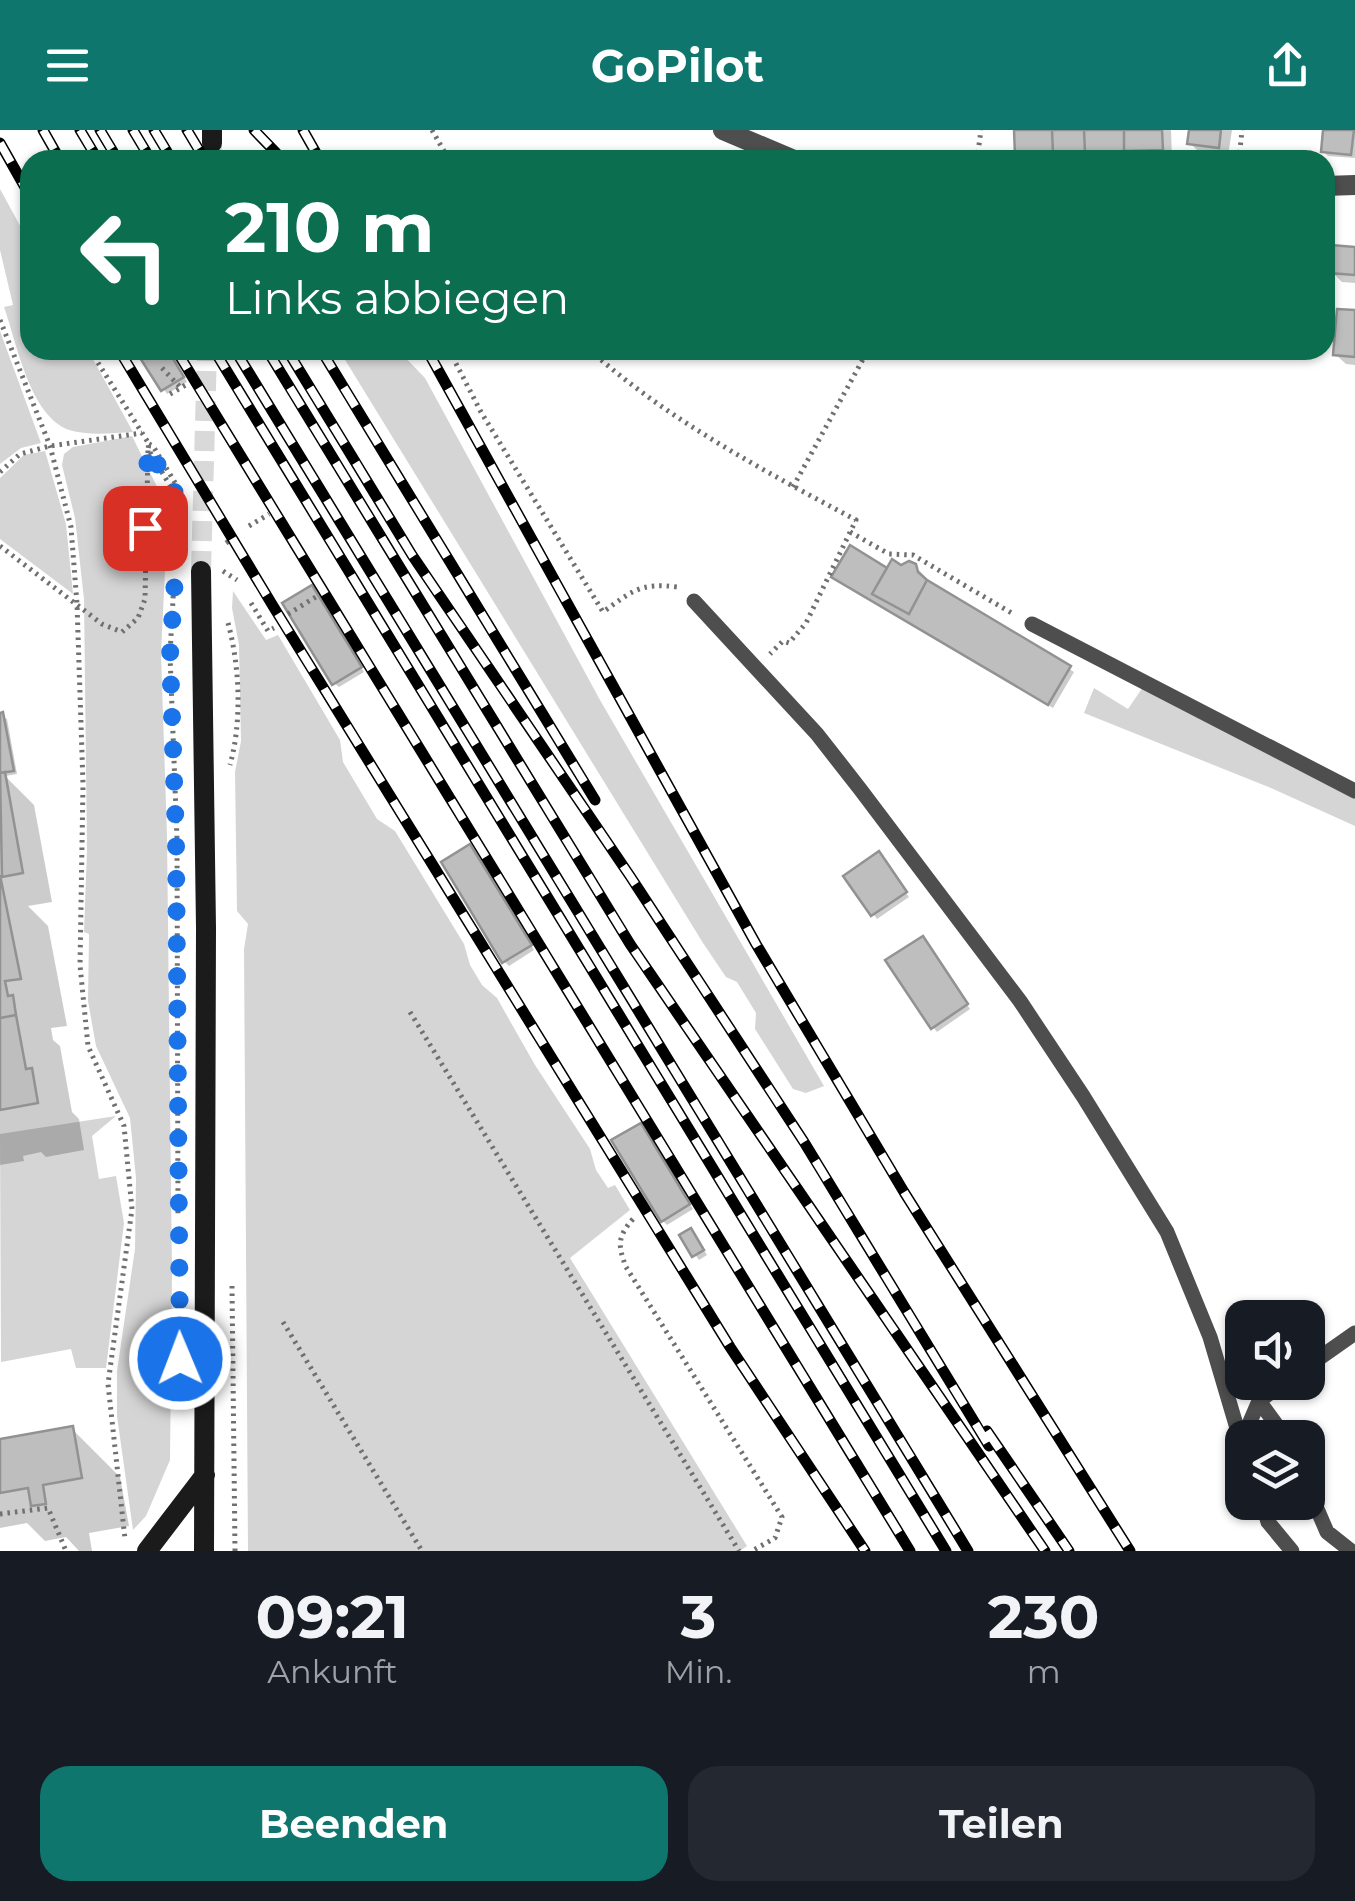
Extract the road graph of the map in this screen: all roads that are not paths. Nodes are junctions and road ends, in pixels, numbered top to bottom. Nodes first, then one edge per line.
1 (724, 130) edge
2 (771, 150) edge
3 (201, 571) tunnel mouth
4 (694, 600) road end
5 (1032, 624) road end
6 (1355, 792) edge
7 (1355, 1332) edge
8 (1325, 1354) edge
9 (1260, 1401) joint
10 (1236, 1420) edge
11 (1251, 1420) edge
12 (1273, 1420) edge
13 (206, 1474) junction
14 (1267, 1520) edge
15 (1322, 1520) edge
16 (148, 1551) edge
17 (204, 1551) edge
18 (1292, 1551) edge
19 (1351, 1551) edge

1 - 2 street
3 - 13 main road
4 - 10 lane
5 - 6 lane
7 - 8 lane
9 - 11 lane
9 - 12 lane
13 - 16 main road
13 - 17 main road
14 - 18 lane
15 - 19 lane

